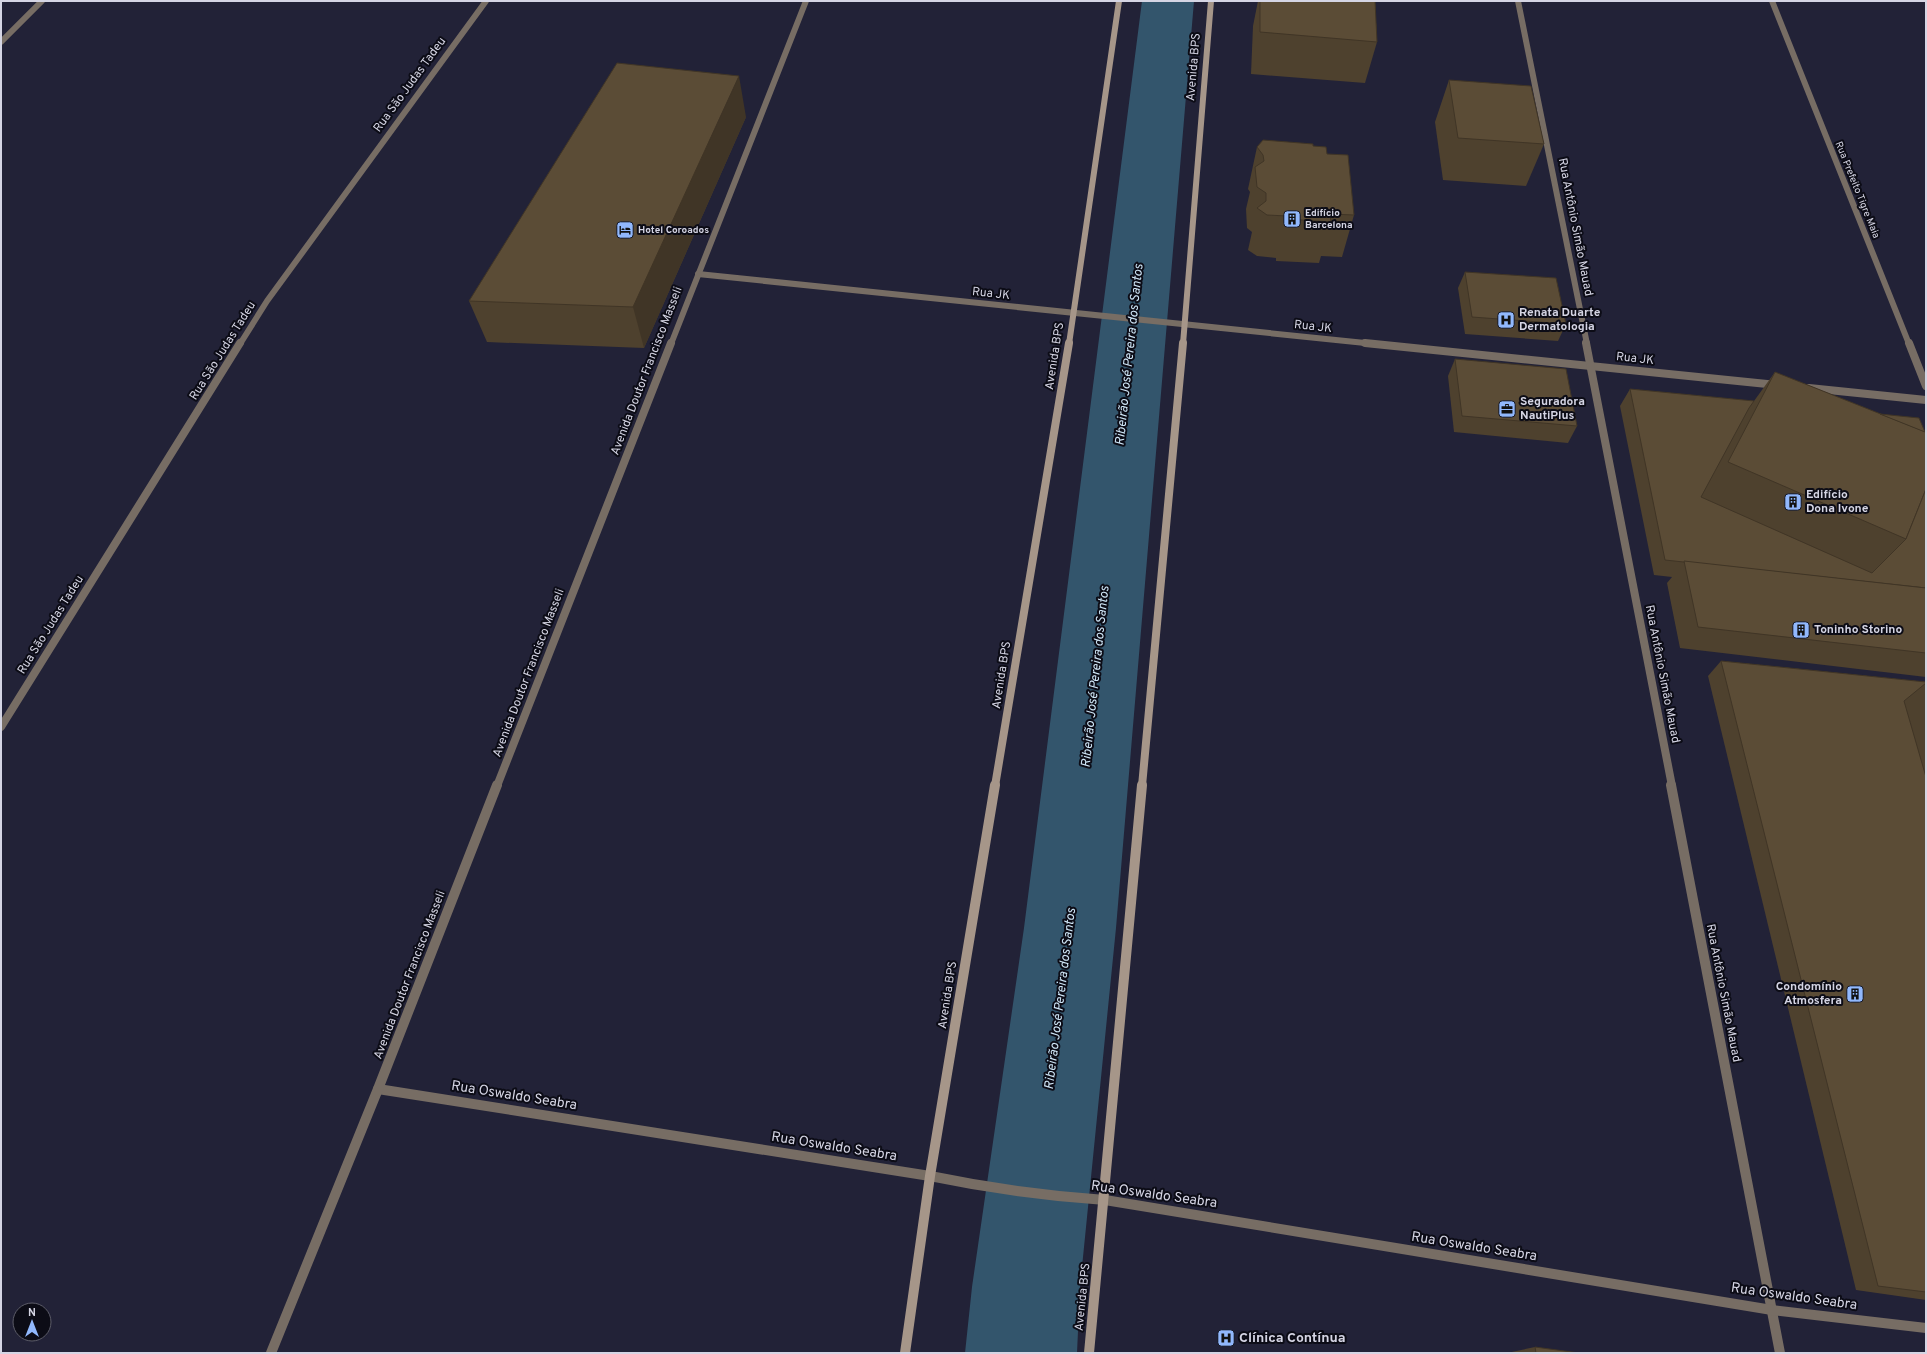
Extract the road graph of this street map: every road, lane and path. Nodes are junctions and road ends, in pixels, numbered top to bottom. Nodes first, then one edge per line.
1 (42, 1) edge
2 (486, 1) edge
3 (806, 1) edge
4 (1119, 1) edge
5 (1211, 1) edge
6 (1518, 1) edge
7 (1772, 1) edge
8 (1, 42) edge
9 (698, 274) junction
10 (1074, 314) junction
11 (1185, 325) junction
12 (1591, 366) junction
13 (1786, 386) edge
14 (1926, 386) edge
15 (1801, 387) edge
16 (1926, 400) edge
17 (1, 727) edge
18 (378, 1089) junction
19 (930, 1176) junction
20 (1104, 1200) junction
21 (1772, 1310) junction
22 (1926, 1328) edge
23 (271, 1353) edge
24 (905, 1353) edge
25 (1089, 1353) edge
26 (1780, 1353) edge

1 - 8 street
2 - 17 street, Rua São Judas Tadeu
3 - 9 street, Avenida Doutor Francisco Masseli
4 - 10 main road, Avenida BPS
5 - 11 main road, Avenida BPS
6 - 12 street, Rua Antônio Simão Mauad
7 - 14 street, Rua Prefeito Tigre Maia
9 - 10 street, Rua JK
9 - 18 street, Avenida Doutor Francisco Masseli
10 - 11 street, Rua JK
10 - 19 main road, Avenida BPS
11 - 12 street, Rua JK
11 - 20 main road, Avenida BPS
12 - 13 street, Rua JK
12 - 21 street, Rua Antônio Simão Mauad
15 - 16 street
18 - 19 street, Rua Oswaldo Seabra
18 - 23 street, Avenida Doutor Francisco Masseli
19 - 20 street, Rua Oswaldo Seabra
19 - 24 main road, Avenida BPS
20 - 21 street, Rua Oswaldo Seabra
20 - 25 main road, Avenida BPS
21 - 22 street, Rua Oswaldo Seabra
21 - 26 street, Rua Antônio Simão Mauad

